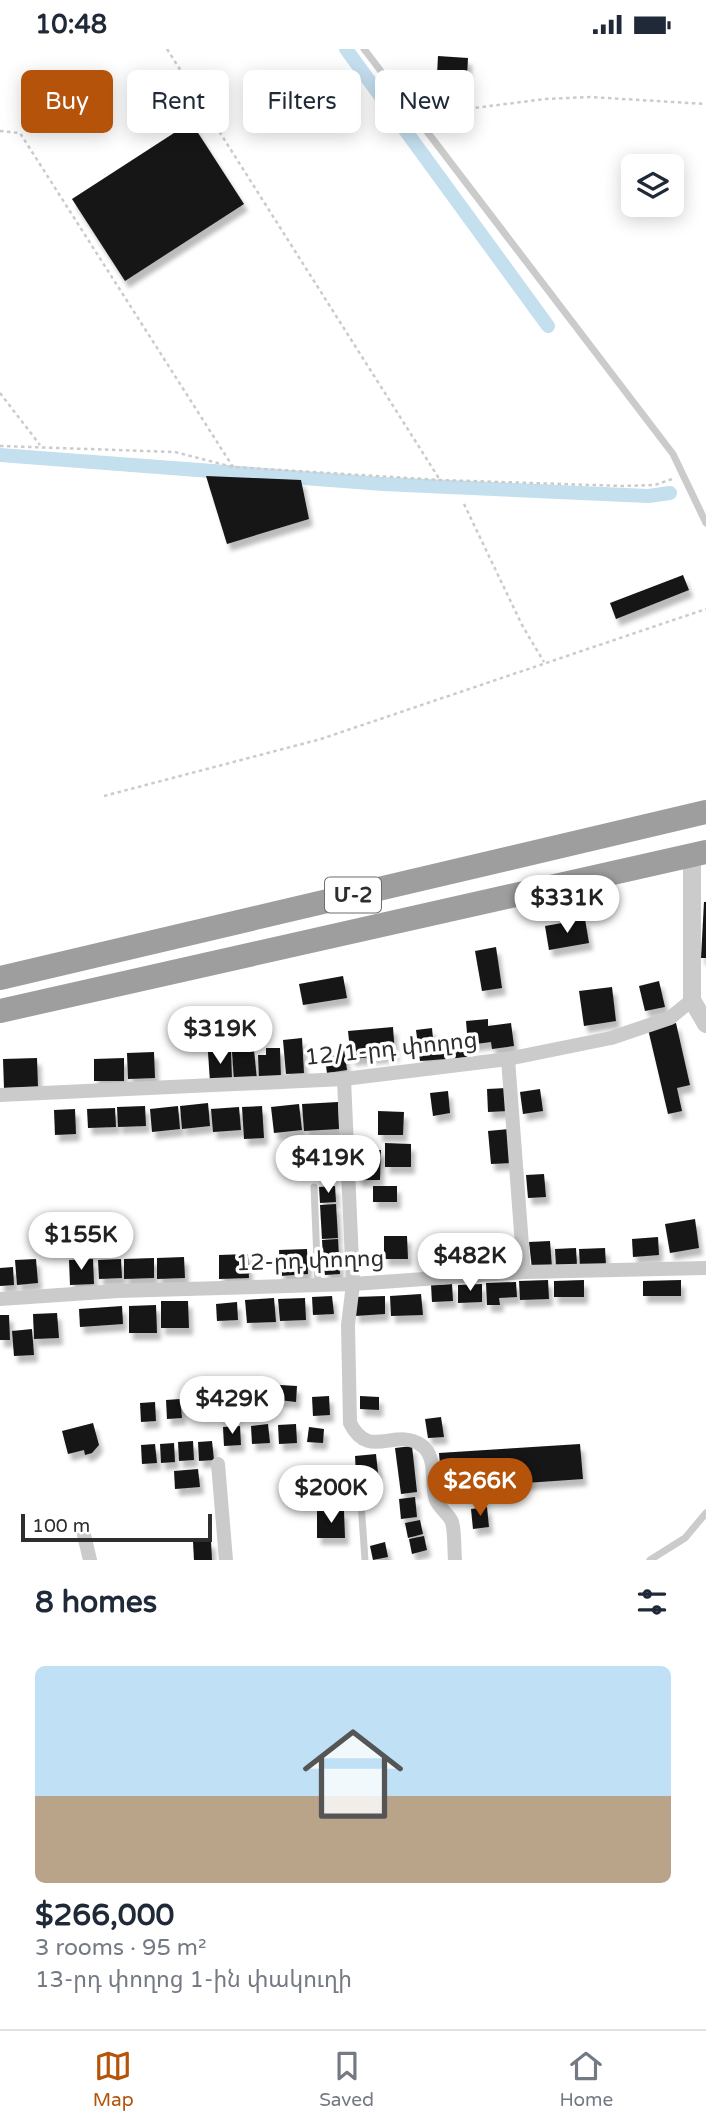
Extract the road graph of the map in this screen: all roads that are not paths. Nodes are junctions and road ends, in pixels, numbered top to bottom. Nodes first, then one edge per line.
1 (364, 49) edge
2 (706, 523) edge
3 (706, 812) edge
4 (699, 853) edge
5 (0, 978) edge
6 (692, 1000) junction
7 (0, 1011) edge
8 (706, 1024) edge
9 (508, 1059) junction
10 (344, 1079) junction
11 (0, 1095) edge
12 (314, 1187) dead end
13 (706, 1268) edge
14 (524, 1272) junction
15 (318, 1284) junction
16 (353, 1284) junction
17 (0, 1299) edge
18 (218, 1464) dead end
19 (360, 1488) dead end
20 (706, 1513) edge
21 (83, 1535) dead end
22 (90, 1560) edge
23 (226, 1560) edge
24 (365, 1560) edge
25 (455, 1560) edge
26 (650, 1560) edge

1 - 2 lane
3 - 5 highway, Մ-2
4 - 6 street
4 - 7 highway, Մ-2
6 - 8 street
6 - 9 street, 12/1-րդ փողոց
9 - 10 street, 12/1-րդ փողոց
9 - 14 street
10 - 11 street, 12/1-րդ փողոց
10 - 16 street
12 - 15 lane
13 - 14 street, 12-րդ փողոց
14 - 16 street, 12-րդ փողոց
15 - 16 street, 12-րդ փողոց
15 - 17 street, 12-րդ փողոց
16 - 25 street
18 - 23 street
19 - 24 lane
20 - 26 lane
21 - 22 street

